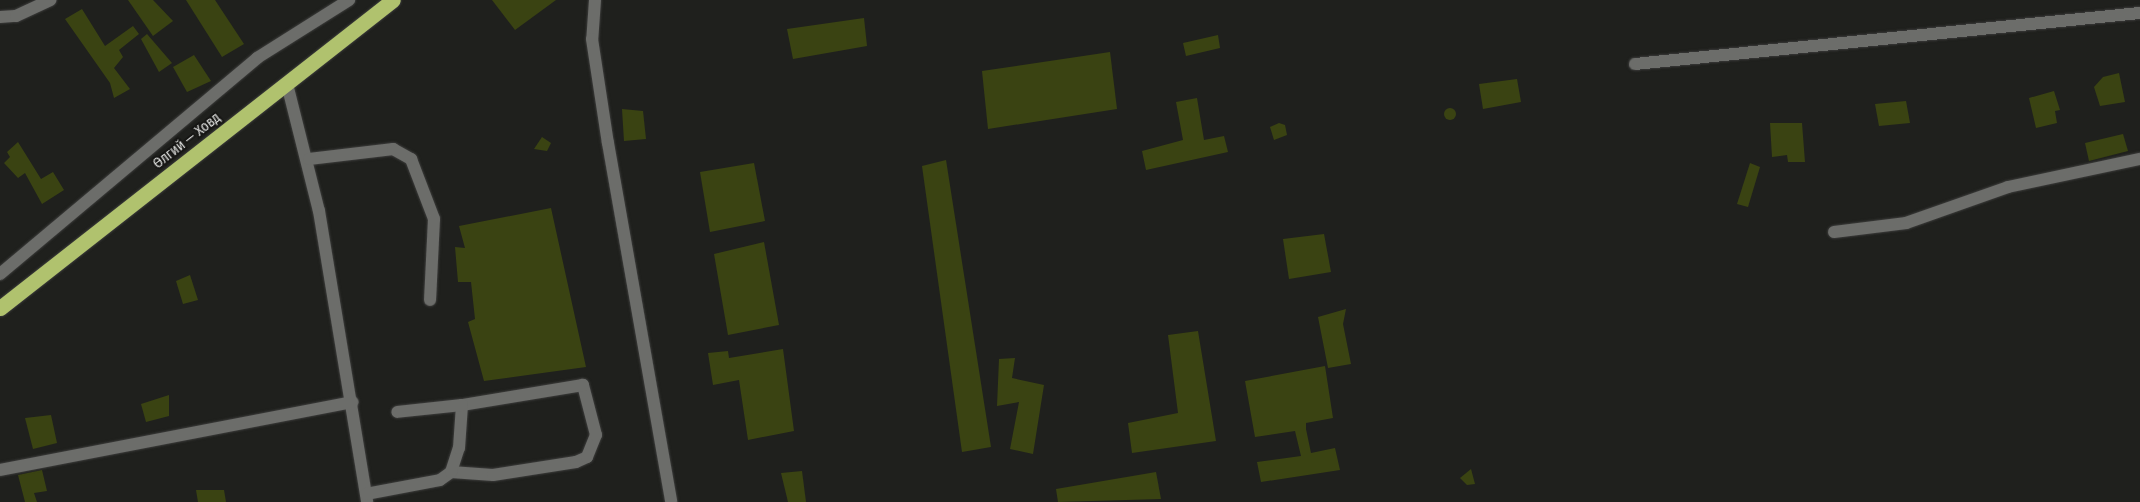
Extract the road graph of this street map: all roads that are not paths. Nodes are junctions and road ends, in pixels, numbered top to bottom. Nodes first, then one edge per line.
1 (50, 0) edge
2 (349, 0) edge
3 (393, 0) edge
4 (595, 0) edge
5 (2140, 13) edge
6 (0, 17) edge
7 (1634, 64) dead end
8 (287, 84) junction
9 (309, 159) junction
10 (2140, 159) edge
11 (1834, 232) dead end
12 (0, 274) edge
13 (430, 300) dead end
14 (0, 308) edge
15 (352, 402) junction
16 (462, 405) junction
17 (397, 412) dead end
18 (0, 470) edge
19 (451, 472) junction
20 (367, 498) edge
21 (671, 502) edge

1 - 6 street
2 - 12 street
3 - 8 highway, Өлгий — Ховд
4 - 21 street
5 - 7 street
8 - 9 street
8 - 14 highway, Өлгий — Ховд
9 - 13 street
9 - 15 street
10 - 11 street
15 - 18 street
15 - 20 street
16 - 17 street
16 - 19 street
16 - 19 street
19 - 20 street

